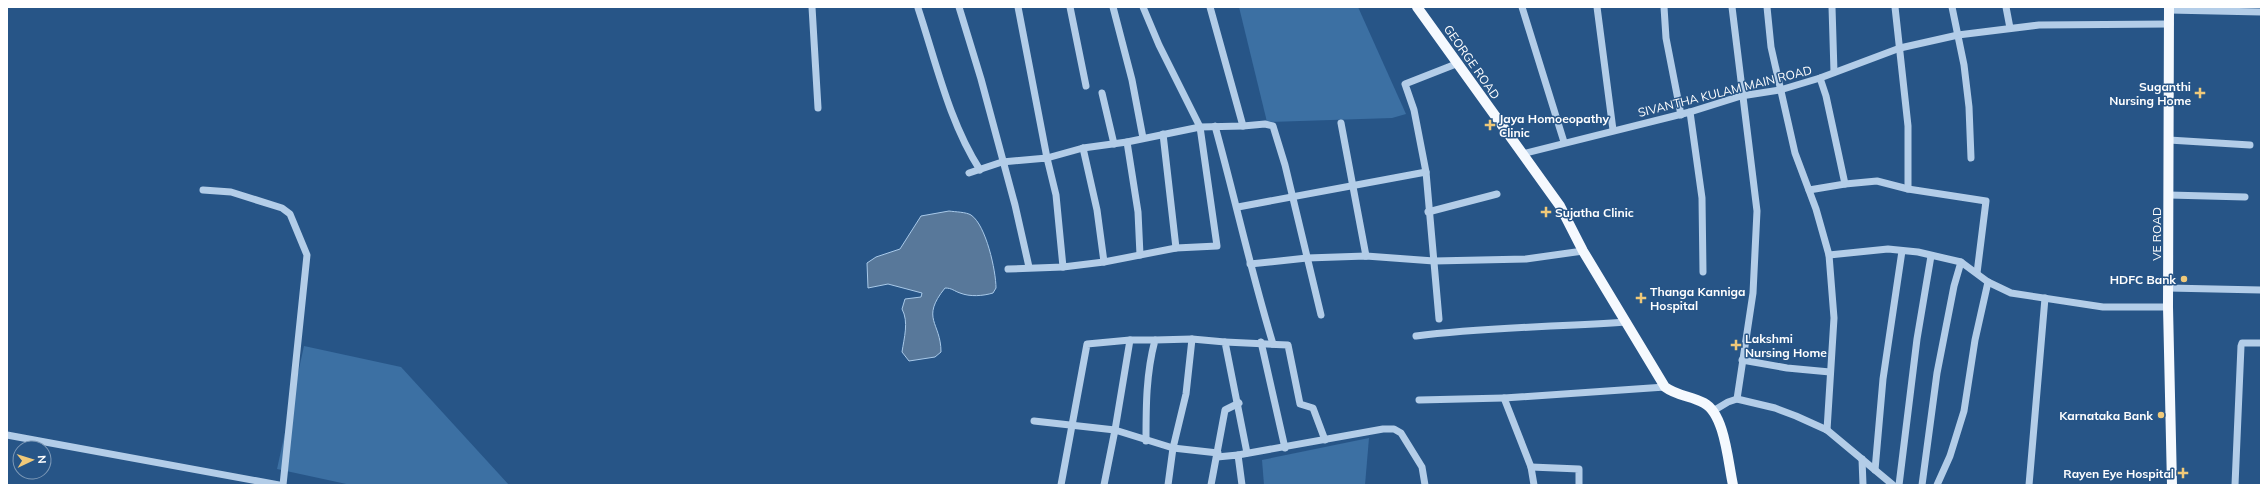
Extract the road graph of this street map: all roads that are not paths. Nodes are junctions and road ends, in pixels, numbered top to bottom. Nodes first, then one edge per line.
1 (812, 7) edge
2 (959, 7) edge
3 (1018, 7) edge
4 (1070, 7) edge
5 (1113, 7) edge
6 (1143, 7) edge
7 (1210, 7) edge
8 (1417, 7) edge
9 (1522, 7) edge
10 (1597, 7) edge
11 (1664, 7) edge
12 (1732, 7) edge
13 (1767, 7) edge
14 (1832, 7) edge
15 (1895, 7) edge
16 (1952, 7) edge
17 (2006, 7) edge
18 (918, 8) dead end
19 (2169, 9) edge
20 (2261, 12) edge
21 (2170, 24) junction
22 (2010, 28) junction
23 (1958, 35) junction
24 (1900, 48) junction
25 (1456, 64) junction
26 (1834, 72) junction
27 (1820, 78) junction
28 (1086, 86) dead end
29 (1780, 90) junction
30 (1102, 93) dead end
31 (1741, 96) junction
32 (818, 108) dead end
33 (1690, 112) junction
34 (1681, 114) junction
35 (1341, 123) dead end
36 (1215, 126) junction
37 (1244, 126) junction
38 (1200, 128) junction
39 (1613, 130) junction
40 (1163, 134) junction
41 (1143, 138) junction
42 (2169, 140) junction
43 (1127, 142) junction
44 (1564, 142) junction
45 (1114, 144) junction
46 (2250, 144) dead end
47 (1083, 148) junction
48 (1522, 154) junction
49 (1047, 158) junction
50 (1971, 158) dead end
51 (1002, 162) junction
52 (980, 170) junction
53 (1426, 172) junction
54 (969, 173) dead end
55 (1845, 184) junction
56 (1353, 186) junction
57 (1908, 189) junction
58 (203, 190) dead end
59 (1809, 190) junction
60 (1497, 194) dead end
61 (2169, 195) junction
62 (2246, 197) dead end
63 (1293, 198) junction
64 (1238, 207) junction
65 (1428, 212) junction
66 (1176, 248) junction
67 (1583, 251) junction
68 (1902, 251) junction
69 (1140, 255) junction
70 (1829, 255) junction
71 (1366, 256) junction
72 (1931, 256) junction
73 (1307, 258) junction
74 (1434, 261) junction
75 (1104, 262) junction
76 (1961, 262) junction
77 (1250, 264) junction
78 (1029, 267) junction
79 (1063, 267) junction
80 (1008, 269) dead end
81 (1703, 272) dead end
82 (1977, 273) junction
83 (1988, 282) junction
84 (2168, 288) junction
85 (2261, 290) edge
86 (2044, 298) junction
87 (2168, 307) junction
88 (1321, 315) dead end
89 (1439, 319) dead end
90 (1626, 322) junction
91 (1416, 336) dead end
92 (1192, 339) junction
93 (1130, 340) junction
94 (1156, 340) junction
95 (1225, 342) junction
96 (1260, 342) junction
97 (2261, 343) edge
98 (1273, 344) junction
99 (1742, 360) junction
100 (1830, 372) junction
101 (1665, 386) junction
102 (1504, 398) junction
103 (1737, 399) junction
104 (1419, 400) dead end
105 (1239, 403) junction
106 (1713, 411) junction
107 (1034, 421) dead end
108 (1072, 427) junction
109 (1115, 430) junction
110 (1828, 430) junction
111 (7, 435) edge
112 (1325, 440) junction
113 (1146, 441) junction
114 (1173, 448) junction
115 (1285, 448) junction
116 (1247, 453) junction
117 (1218, 455) junction
118 (1238, 455) junction
119 (1862, 459) junction
120 (1530, 467) junction
121 (1875, 470) junction
122 (279, 485) edge
123 (282, 485) edge
124 (1061, 485) edge
125 (1104, 485) edge
126 (1168, 485) edge
127 (1211, 485) edge
128 (1242, 485) edge
129 (1425, 485) edge
130 (1534, 485) edge
131 (1579, 485) edge
132 (1733, 485) edge
133 (1863, 485) edge
134 (1894, 485) edge
135 (1899, 485) edge
136 (1922, 485) edge
137 (1938, 485) edge
138 (2029, 485) edge
139 (2172, 485) edge
140 (2235, 485) edge

1 - 32 street
2 - 51 street
3 - 49 street
4 - 28 street
5 - 41 street
6 - 38 street
7 - 37 street
8 - 25 main road, GEORGE ROAD
9 - 44 street
10 - 39 street
11 - 34 street
12 - 31 street
13 - 29 street
14 - 26 street
15 - 24 street
16 - 23 street
17 - 22 street
18 - 52 street
19 - 20 street
19 - 21 main road, VE ROAD
21 - 22 street, SIVANTHA KULAM MAIN ROAD
21 - 42 main road, VE ROAD
22 - 23 street, SIVANTHA KULAM MAIN ROAD
23 - 24 street, SIVANTHA KULAM MAIN ROAD
23 - 50 street
24 - 26 street, SIVANTHA KULAM MAIN ROAD
24 - 57 street
25 - 48 main road, GEORGE ROAD
25 - 53 street
26 - 27 street, SIVANTHA KULAM MAIN ROAD
27 - 29 street, SIVANTHA KULAM MAIN ROAD
27 - 55 street
29 - 31 street, SIVANTHA KULAM MAIN ROAD
29 - 59 street
30 - 45 street
31 - 33 street, SIVANTHA KULAM MAIN ROAD
31 - 99 street
33 - 34 street, SIVANTHA KULAM MAIN ROAD
33 - 81 street
34 - 39 street, SIVANTHA KULAM MAIN ROAD
35 - 56 street
36 - 37 street
36 - 38 street
36 - 64 street
37 - 63 street
38 - 40 street
38 - 66 street
39 - 44 street, SIVANTHA KULAM MAIN ROAD
40 - 41 street
40 - 66 street
41 - 43 street
42 - 46 street
42 - 61 main road, VE ROAD
43 - 45 street
43 - 69 street
44 - 48 street, SIVANTHA KULAM MAIN ROAD
45 - 47 street
47 - 49 street
47 - 75 street
48 - 67 main road, GEORGE ROAD
49 - 51 street
49 - 79 street
51 - 52 street
51 - 78 street
52 - 54 street
53 - 56 street
53 - 65 street
55 - 57 street
55 - 59 street
56 - 63 street
56 - 71 street
57 - 82 street
58 - 123 street
59 - 70 street
60 - 65 street
61 - 62 street
61 - 84 main road, VE ROAD
63 - 64 street
63 - 73 street
64 - 77 street
65 - 74 street
66 - 69 street
67 - 74 street
67 - 90 main road, GEORGE ROAD
68 - 70 street
68 - 72 street
68 - 121 street
69 - 75 street
70 - 100 street
71 - 73 street
71 - 74 street
72 - 76 street
72 - 135 street
73 - 77 street
73 - 88 street
74 - 89 street
75 - 79 street
76 - 82 street
76 - 136 street
77 - 98 street
78 - 79 street
78 - 80 street
82 - 83 street
83 - 86 street
83 - 137 street
84 - 85 street
84 - 87 main road, VE ROAD
86 - 87 street
86 - 138 street
87 - 139 main road, VE ROAD
90 - 91 street
90 - 101 main road, GEORGE ROAD
92 - 94 street
92 - 95 street
92 - 114 street
93 - 94 street
93 - 108 street
93 - 109 street
94 - 113 street
95 - 96 street
95 - 105 street
96 - 98 street
96 - 115 street
97 - 140 street
98 - 112 street
99 - 100 street
99 - 103 street
100 - 110 street
101 - 102 street
101 - 106 main road, GEORGE ROAD
102 - 104 street
102 - 120 street
103 - 106 street
103 - 110 street
105 - 116 street
105 - 117 street
106 - 132 main road
107 - 108 street
108 - 109 street
108 - 124 street
109 - 113 street
109 - 125 street
110 - 119 street
111 - 122 street
112 - 115 street
112 - 129 street
113 - 114 street
114 - 117 street
114 - 126 street
115 - 116 street
116 - 118 street
117 - 118 street
117 - 127 street
118 - 128 street
119 - 121 street
119 - 133 street
120 - 130 street
120 - 131 street
121 - 134 street

